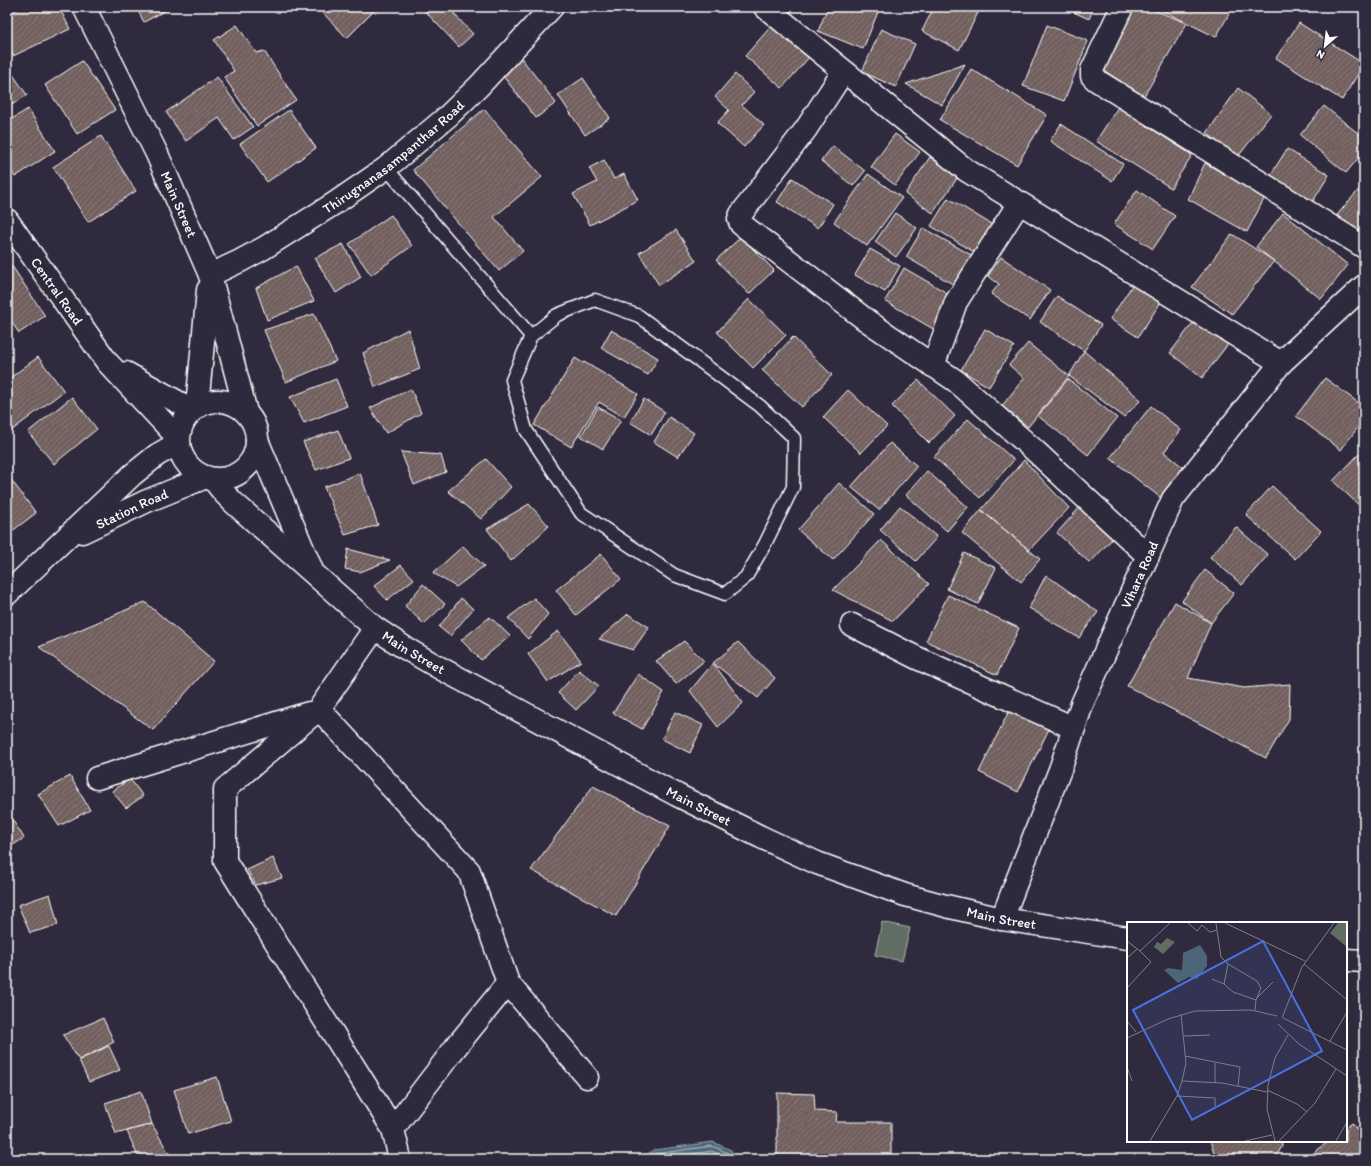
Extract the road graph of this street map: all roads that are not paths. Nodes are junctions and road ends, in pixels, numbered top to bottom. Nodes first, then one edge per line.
1 (84, 7) edge
2 (552, 7) edge
3 (765, 7) edge
4 (1122, 7) edge
5 (844, 72) junction
6 (386, 168) junction
7 (1019, 203) junction
8 (7, 220) edge
9 (1364, 247) edge
10 (210, 275) junction
11 (1364, 286) edge
12 (531, 336) junction
13 (107, 362) junction
14 (1281, 363) junction
15 (933, 366) junction
16 (194, 408) junction
17 (246, 412) junction
18 (257, 440) junction
19 (178, 441) junction
20 (210, 478) junction
21 (59, 544) junction
22 (1148, 556) junction
23 (314, 573) junction
24 (7, 594) edge
25 (852, 626) dead end
26 (375, 628) junction
27 (319, 710) junction
28 (1074, 728) junction
29 (96, 778) dead end
30 (1002, 919) junction
31 (1127, 938) edge
32 (1347, 960) edge
33 (1364, 961) edge
34 (508, 983) junction
35 (587, 1078) dead end
36 (393, 1129) junction
37 (400, 1159) edge

1 - 10 street, Main Street
2 - 6 street, Thirugnanasampanthar Road
3 - 5 street
4 - 9 street
5 - 7 street
5 - 15 street
6 - 10 street, Thirugnanasampanthar Road
6 - 12 lane
7 - 14 street
7 - 15 street
8 - 13 street, Central Road
10 - 16 street
10 - 17 street, Main Street
11 - 14 street, Vihara Road
12 - 12 lane
13 - 16 street
13 - 19 street, Central Road
14 - 22 street, Vihara Road
15 - 22 street
16 - 17 street
16 - 19 street
17 - 18 street
18 - 20 street
18 - 23 street, Main Street
19 - 20 street
19 - 21 street, Station Road
20 - 21 street, Station Road
20 - 23 street, Main Street
21 - 24 street, Station Road
22 - 28 street, Vihara Road
23 - 26 street, Main Street
25 - 28 street
26 - 27 street
26 - 30 street, Main Street
27 - 29 street
27 - 34 street
27 - 36 street
28 - 30 street, Vihara Road
30 - 31 street, Main Street
32 - 33 street
34 - 35 street
34 - 36 street
36 - 37 street

